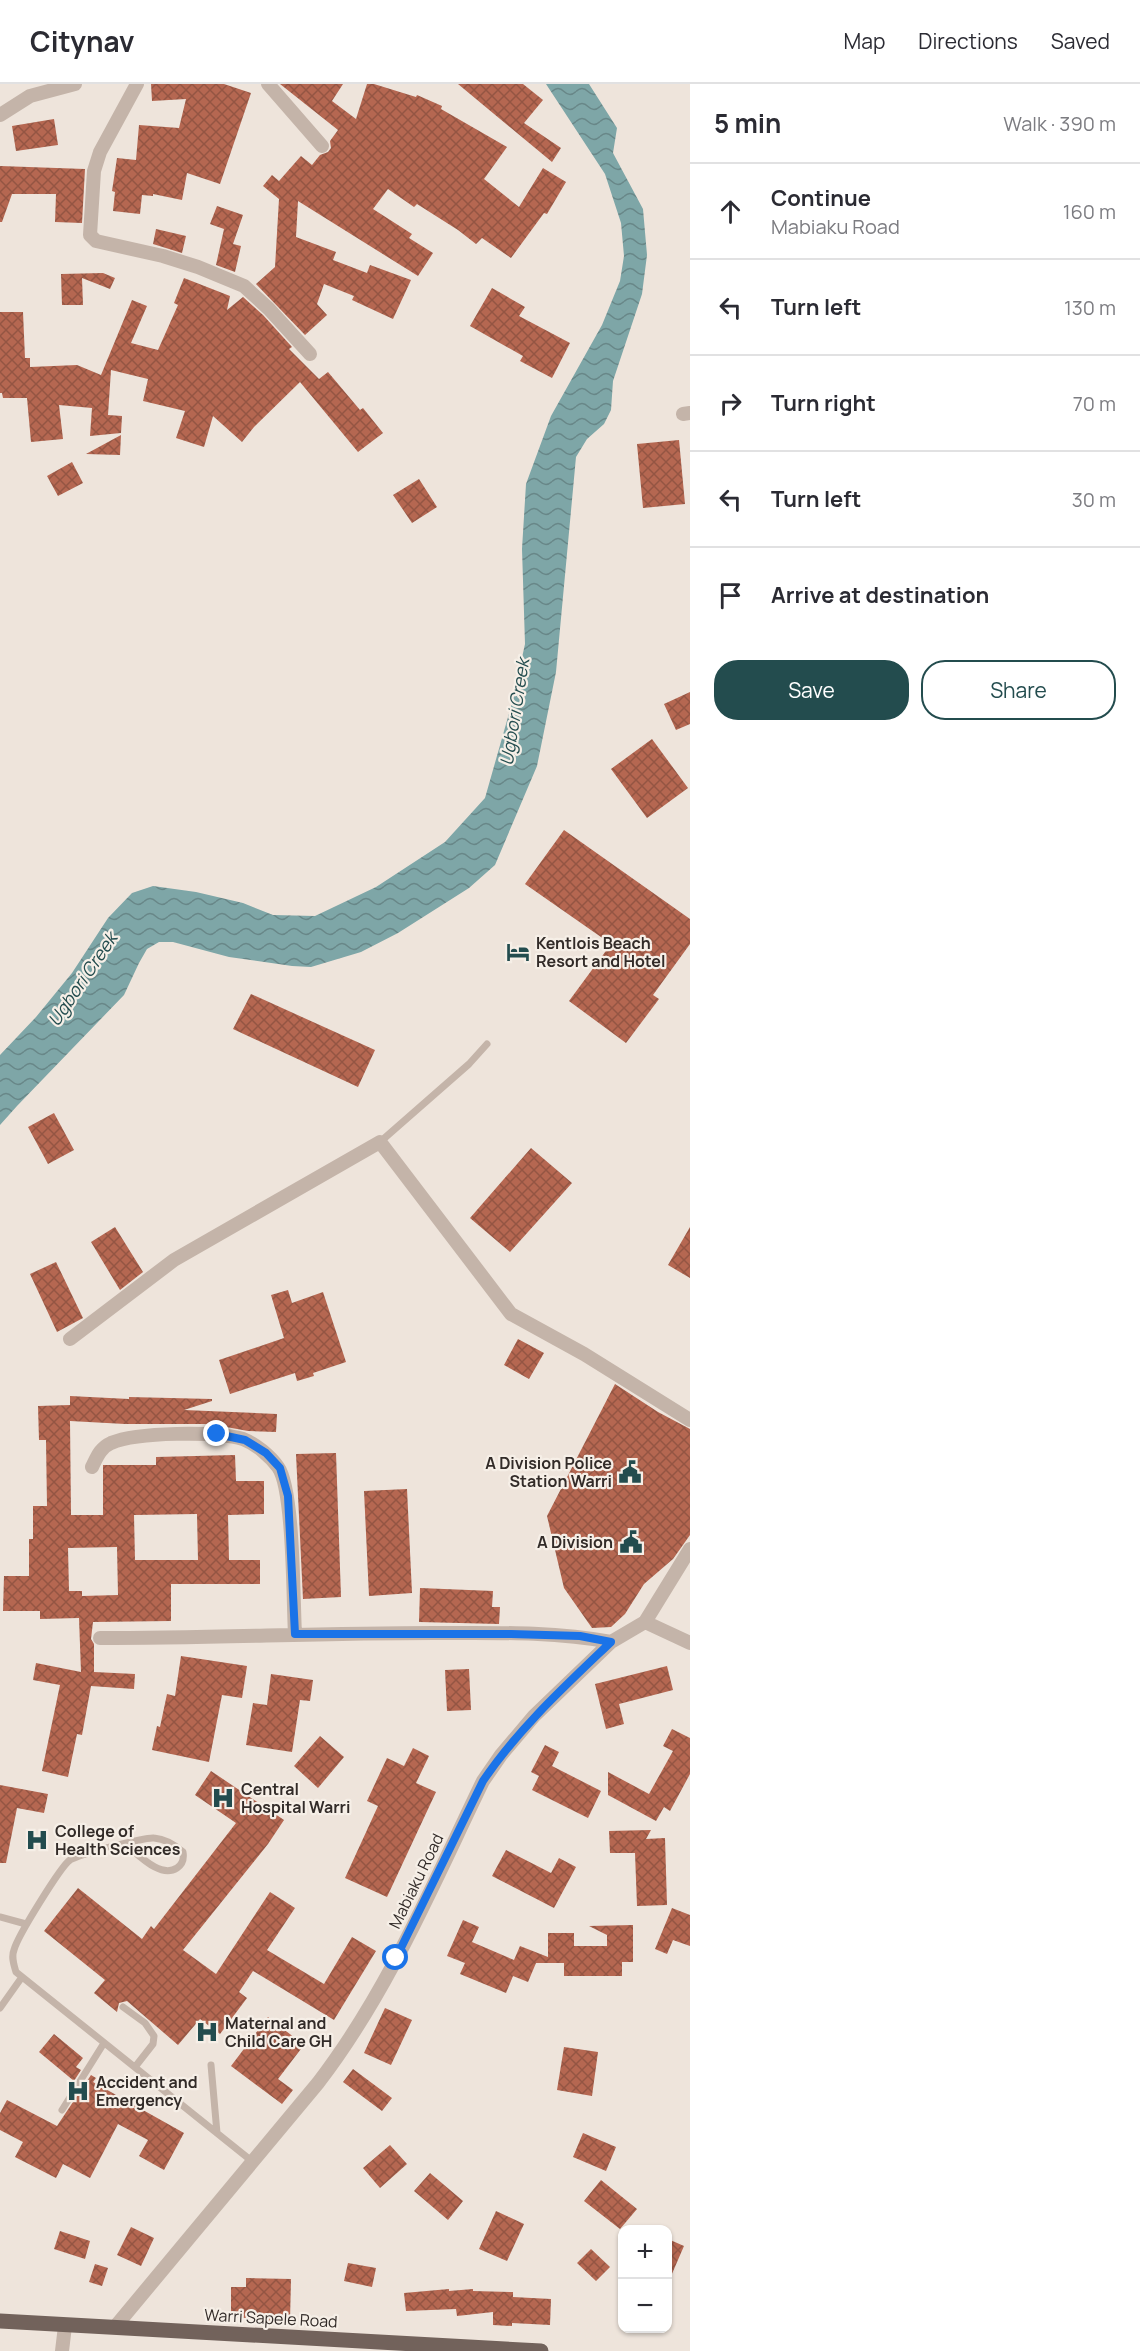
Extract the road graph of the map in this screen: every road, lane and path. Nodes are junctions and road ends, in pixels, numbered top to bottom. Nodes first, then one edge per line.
1 (75, 84) edge
2 (137, 84) edge
3 (268, 84) edge
4 (0, 115) edge
5 (322, 146) dead end
6 (310, 354) dead end
7 (487, 1044) dead end
8 (380, 1142) junction
9 (70, 1339) dead end
10 (690, 1420) edge
11 (93, 1467) dead end
12 (690, 1549) edge
13 (645, 1622) junction
14 (295, 1634) junction
15 (100, 1638) dead end
16 (611, 1642) junction
17 (690, 1643) edge
18 (124, 1844) junction
19 (0, 1917) edge
20 (26, 1924) junction
21 (22, 1977) junction
22 (123, 2007) dead end
23 (0, 2008) edge
24 (104, 2043) junction
25 (211, 2065) dead end
26 (135, 2067) junction
27 (62, 2110) dead end
28 (217, 2133) junction
29 (253, 2162) junction
30 (0, 2321) edge
31 (65, 2326) junction
32 (115, 2327) junction
33 (62, 2351) edge
34 (541, 2351) edge

1 - 4 street
2 - 6 street
3 - 5 street
7 - 8 lane
8 - 9 street
8 - 10 street
11 - 14 street
12 - 13 street, Mabiaku Road
13 - 16 street, Mabiaku Road
13 - 17 street
14 - 15 street
14 - 16 street
16 - 29 street, Mabiaku Road
18 - 18 lane
18 - 20 lane
19 - 20 lane
20 - 21 lane
21 - 23 lane
21 - 24 lane
22 - 26 lane
24 - 26 lane
24 - 27 lane
25 - 28 lane
26 - 28 lane
28 - 29 lane
29 - 32 street, Mabiaku Road
30 - 31 main road, Warri Sapele Road
31 - 32 main road, Warri Sapele Road
31 - 33 street
32 - 34 main road, Warri Sapele Road

